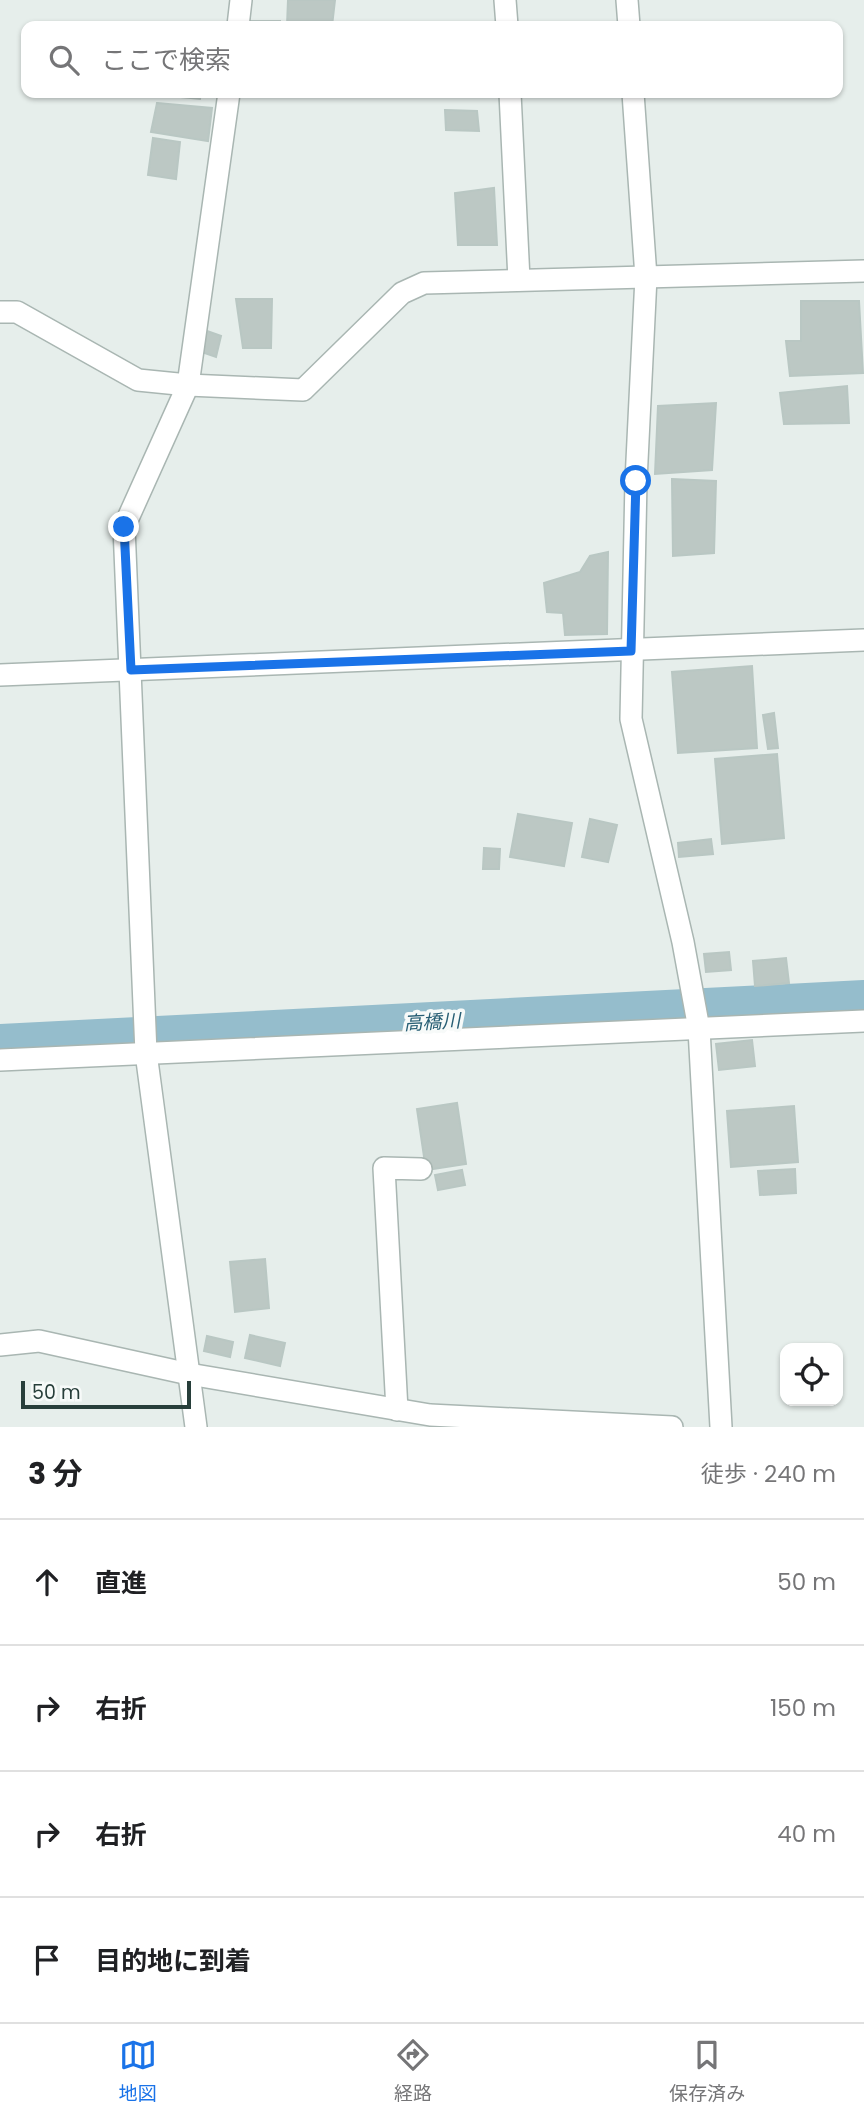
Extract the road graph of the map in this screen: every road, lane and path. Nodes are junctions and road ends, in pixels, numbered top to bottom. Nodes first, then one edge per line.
1 (241, 0) edge
2 (505, 0) edge
3 (627, 0) edge
4 (239, 21) edge
5 (507, 21) edge
6 (629, 21) edge
7 (228, 98) edge
8 (510, 98) edge
9 (634, 98) edge
10 (864, 271) edge
11 (646, 277) junction
12 (519, 280) junction
13 (0, 312) edge
14 (188, 385) junction
15 (864, 640) edge
16 (631, 651) junction
17 (131, 670) junction
18 (0, 675) edge
19 (864, 1021) edge
20 (699, 1029) junction
21 (146, 1053) junction
22 (0, 1060) edge
23 (421, 1169) dead end
24 (0, 1345) edge
25 (189, 1374) junction
26 (397, 1410) junction
27 (572, 1425) edge
28 (196, 1427) edge
29 (672, 1427) edge
30 (721, 1427) edge

1 - 4 street
2 - 5 street
3 - 6 street
7 - 14 street
8 - 12 street
9 - 11 street
10 - 11 street
11 - 12 street
11 - 16 street
12 - 14 street
13 - 14 street
14 - 17 street
15 - 16 street
16 - 17 street
16 - 20 street
17 - 18 street
17 - 21 street
19 - 20 street
20 - 21 street
20 - 30 street
21 - 22 street
21 - 25 street
23 - 26 street
24 - 25 street
25 - 26 street
25 - 28 street
26 - 27 street
27 - 29 street

